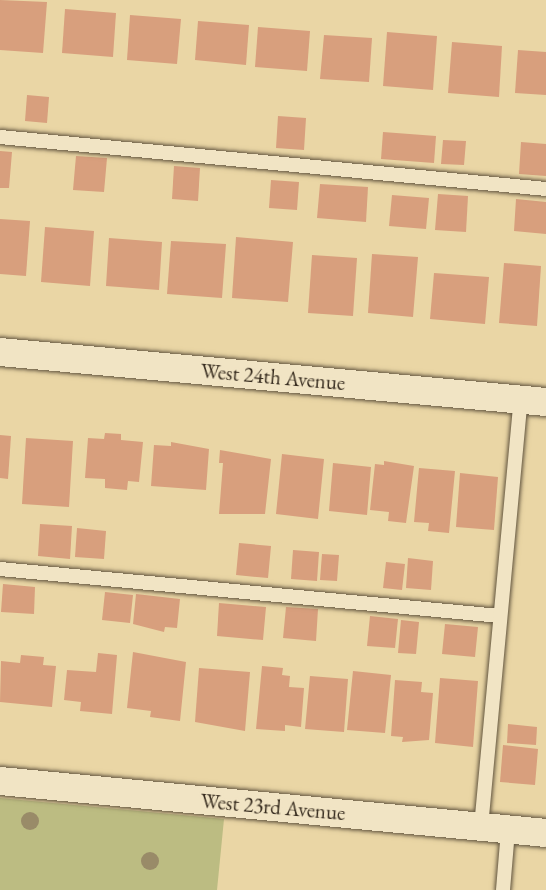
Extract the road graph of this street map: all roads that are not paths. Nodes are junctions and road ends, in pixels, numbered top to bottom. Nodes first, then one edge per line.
1 (0, 137) edge
2 (546, 189) edge
3 (0, 352) edge
4 (534, 401) edge
5 (0, 569) edge
6 (500, 616) junction
7 (0, 781) edge
8 (494, 828) junction
9 (546, 833) edge
10 (503, 890) edge

1 - 2 lane
3 - 4 street, West 24th Avenue
4 - 6 lane
5 - 6 lane
6 - 8 lane
7 - 8 street, West 23rd Avenue
8 - 9 street, West 23rd Avenue
8 - 10 lane

